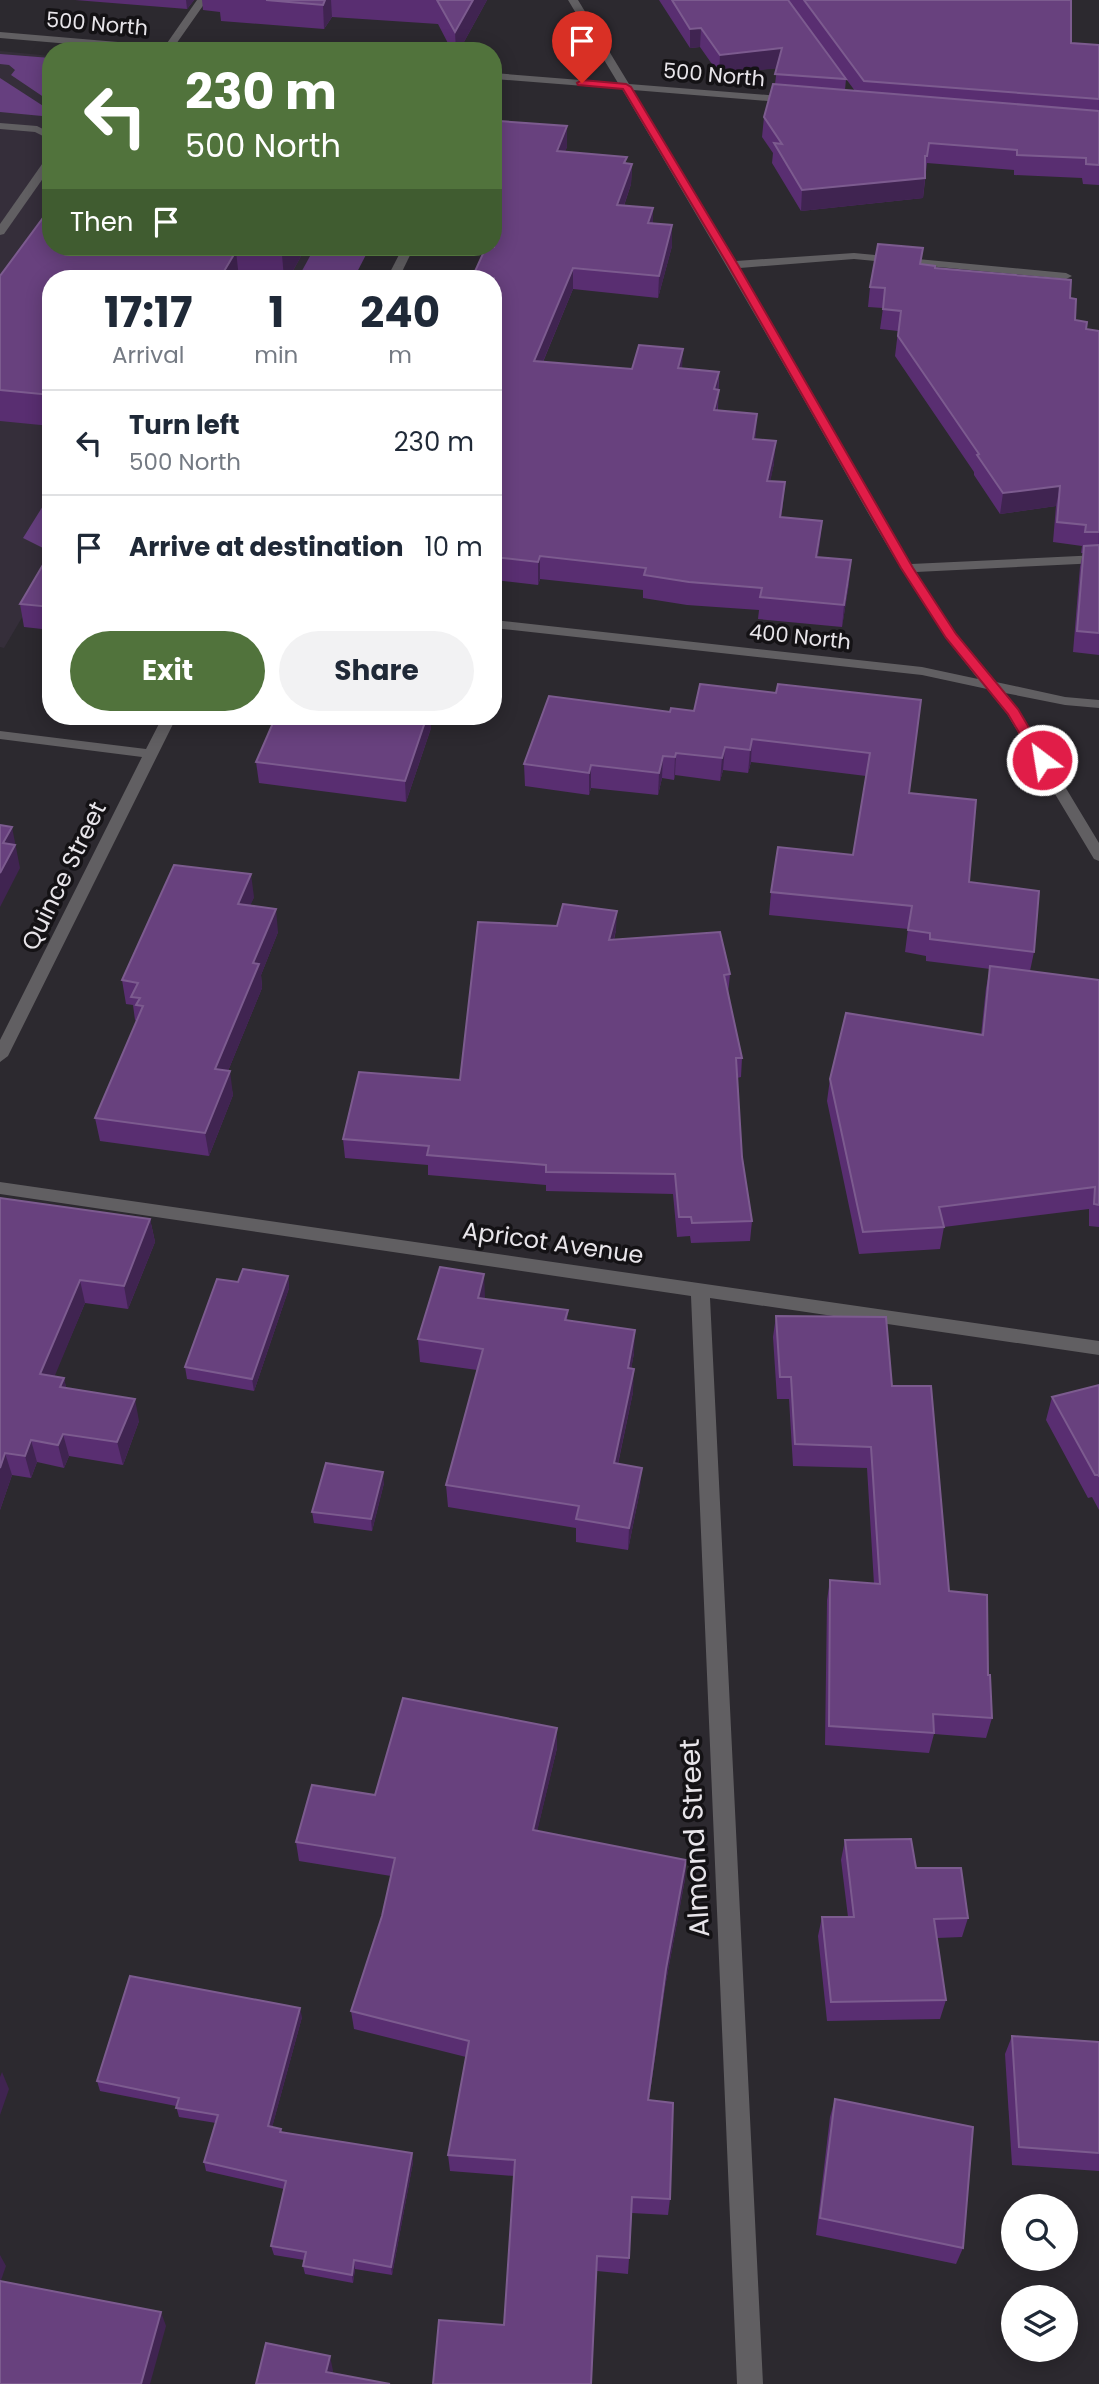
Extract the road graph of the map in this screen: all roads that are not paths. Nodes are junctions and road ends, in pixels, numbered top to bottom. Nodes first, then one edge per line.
1 (202, 0) edge
2 (573, 0) edge
3 (0, 35) edge
4 (84, 42) edge
5 (173, 42) edge
6 (502, 77) edge
7 (626, 87) junction
8 (804, 101) edge
9 (0, 126) edge
10 (42, 132) edge
11 (42, 172) edge
12 (0, 232) edge
13 (733, 265) junction
14 (1066, 276) dead end
15 (1099, 559) edge
16 (907, 568) junction
17 (502, 625) edge
18 (990, 685) junction
19 (1099, 704) edge
20 (165, 725) edge
21 (0, 736) edge
22 (150, 754) junction
23 (1099, 856) edge
24 (0, 1056) edge
25 (0, 1188) edge
26 (700, 1289) junction
27 (1099, 1348) edge
28 (750, 2384) edge

1 - 5 street
2 - 7 street
3 - 4 street, 500 North
6 - 7 street, 500 North
7 - 8 street, 500 North
7 - 13 street
9 - 10 street
11 - 12 street
13 - 14 street
13 - 16 street
15 - 16 street
16 - 18 street
17 - 18 street, 400 North
18 - 19 street, 400 North
18 - 23 street
20 - 22 street, Quince Street
21 - 22 street
22 - 24 street, Quince Street
25 - 26 street, Apricot Avenue
26 - 27 street, Apricot Avenue
26 - 28 street, Almond Street

